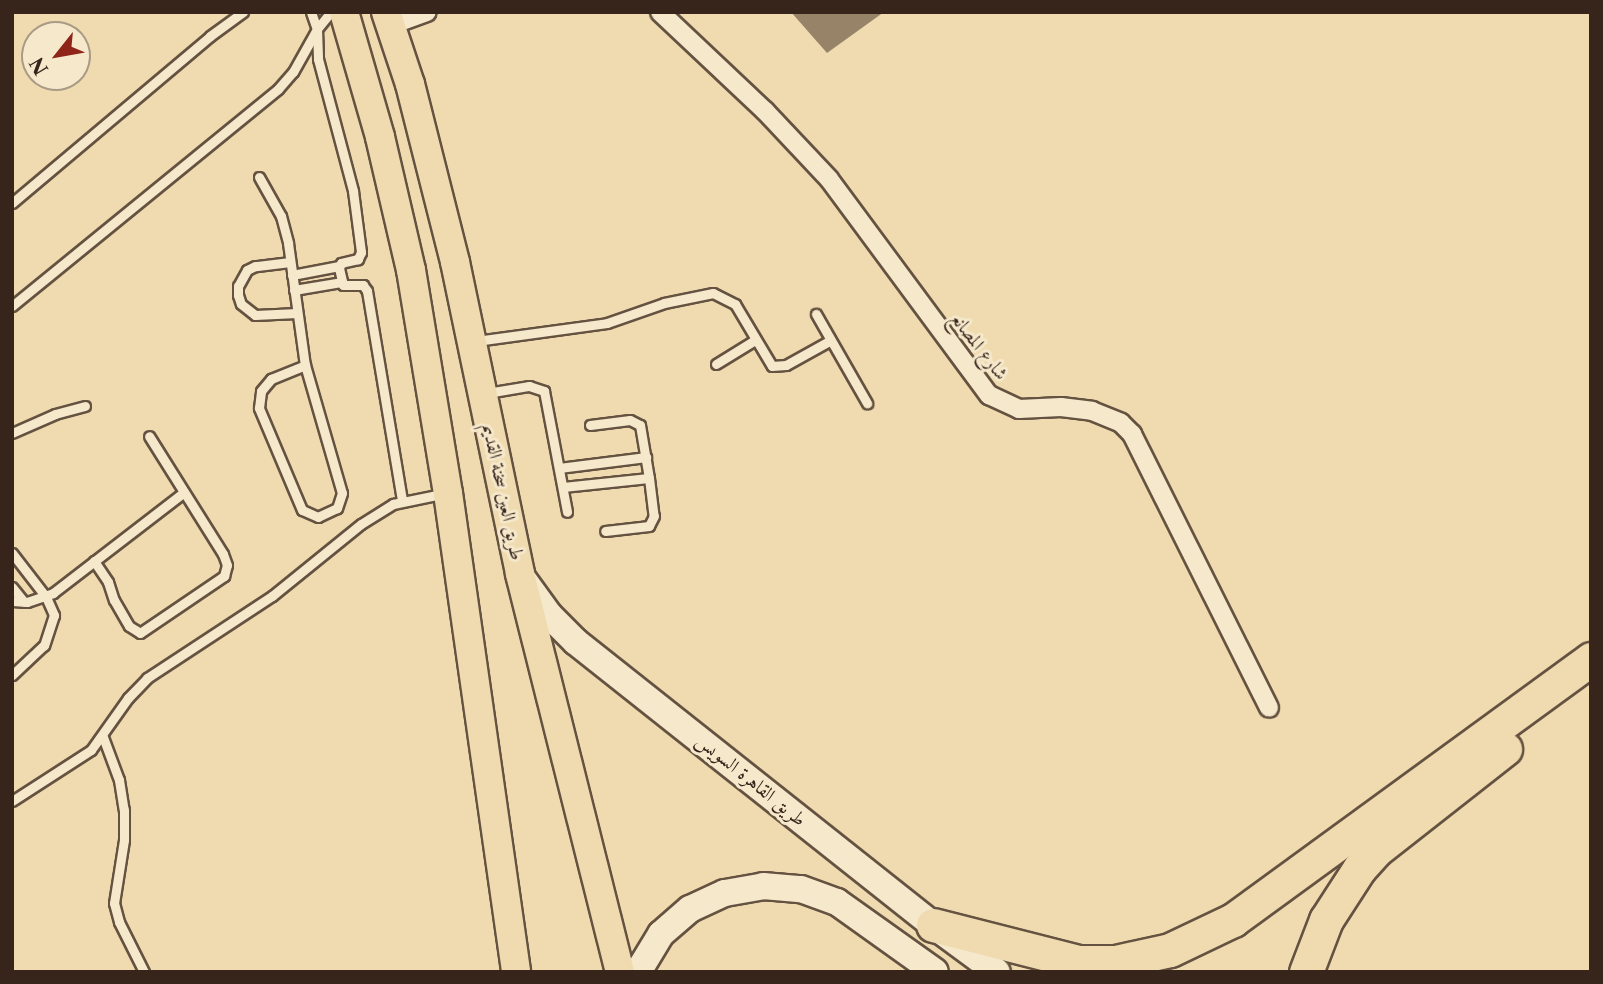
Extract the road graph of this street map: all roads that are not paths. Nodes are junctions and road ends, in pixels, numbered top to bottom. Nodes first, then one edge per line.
1 (243, 12) edge
2 (311, 12) edge
3 (331, 12) edge
4 (344, 12) edge
5 (427, 12) edge
6 (660, 12) edge
7 (389, 19) edge
8 (317, 29) junction
9 (259, 177) dead end
10 (12, 203) edge
11 (290, 261) junction
12 (339, 266) junction
13 (292, 275) junction
14 (342, 282) junction
15 (294, 290) junction
16 (12, 306) edge
17 (297, 313) junction
18 (816, 314) dead end
19 (831, 340) junction
20 (755, 341) junction
21 (471, 342) junction
22 (716, 364) dead end
23 (305, 365) junction
24 (482, 394) junction
25 (867, 403) dead end
26 (85, 406) dead end
27 (590, 425) dead end
28 (12, 433) edge
29 (149, 436) dead end
30 (646, 457) junction
31 (559, 468) junction
32 (649, 478) junction
33 (563, 487) junction
34 (184, 492) junction
35 (448, 493) junction
36 (402, 500) junction
37 (567, 512) dead end
38 (605, 531) dead end
39 (12, 553) edge
40 (94, 561) junction
41 (520, 574) junction
42 (12, 587) edge
43 (46, 597) junction
44 (12, 601) edge
45 (24, 602) junction
46 (1591, 659) edge
47 (12, 675) edge
48 (1591, 688) edge
49 (1269, 708) dead end
50 (103, 737) junction
51 (12, 801) edge
52 (933, 925) junction
53 (144, 972) edge
54 (516, 972) edge
55 (620, 972) edge
56 (638, 972) edge
57 (935, 972) edge
58 (997, 972) edge
59 (1306, 972) edge

1 - 10 lane
2 - 8 lane
3 - 8 lane
4 - 35 main road
5 - 7 street
6 - 49 street, شارع المصانع
7 - 21 main road, طريق العين سخنة القديم
8 - 12 lane
8 - 16 lane
9 - 11 lane
11 - 13 lane
11 - 17 lane
12 - 13 lane
12 - 14 lane
13 - 15 lane
14 - 15 lane
14 - 36 lane
15 - 17 lane
17 - 23 lane
18 - 19 lane
19 - 20 lane
19 - 25 lane
20 - 21 lane
20 - 22 lane
21 - 24 main road, طريق العين سخنة القديم
23 - 23 lane
24 - 31 lane
24 - 41 main road, طريق العين سخنة القديم
26 - 28 lane
27 - 30 lane
29 - 34 lane
30 - 31 lane
30 - 32 lane
31 - 33 lane
32 - 33 lane
32 - 38 lane
33 - 37 lane
34 - 40 lane
34 - 40 lane
35 - 36 lane
35 - 54 main road
36 - 50 lane
39 - 43 lane
40 - 43 lane
41 - 52 main road, طريق القاهرة السويس
41 - 55 main road, طريق العين سخنة القديم
42 - 45 lane
43 - 45 lane
43 - 47 lane
44 - 45 lane
46 - 52 highway
48 - 59 highway
50 - 51 lane
50 - 53 lane
52 - 58 main road, طريق القاهرة السويس
56 - 57 main road

